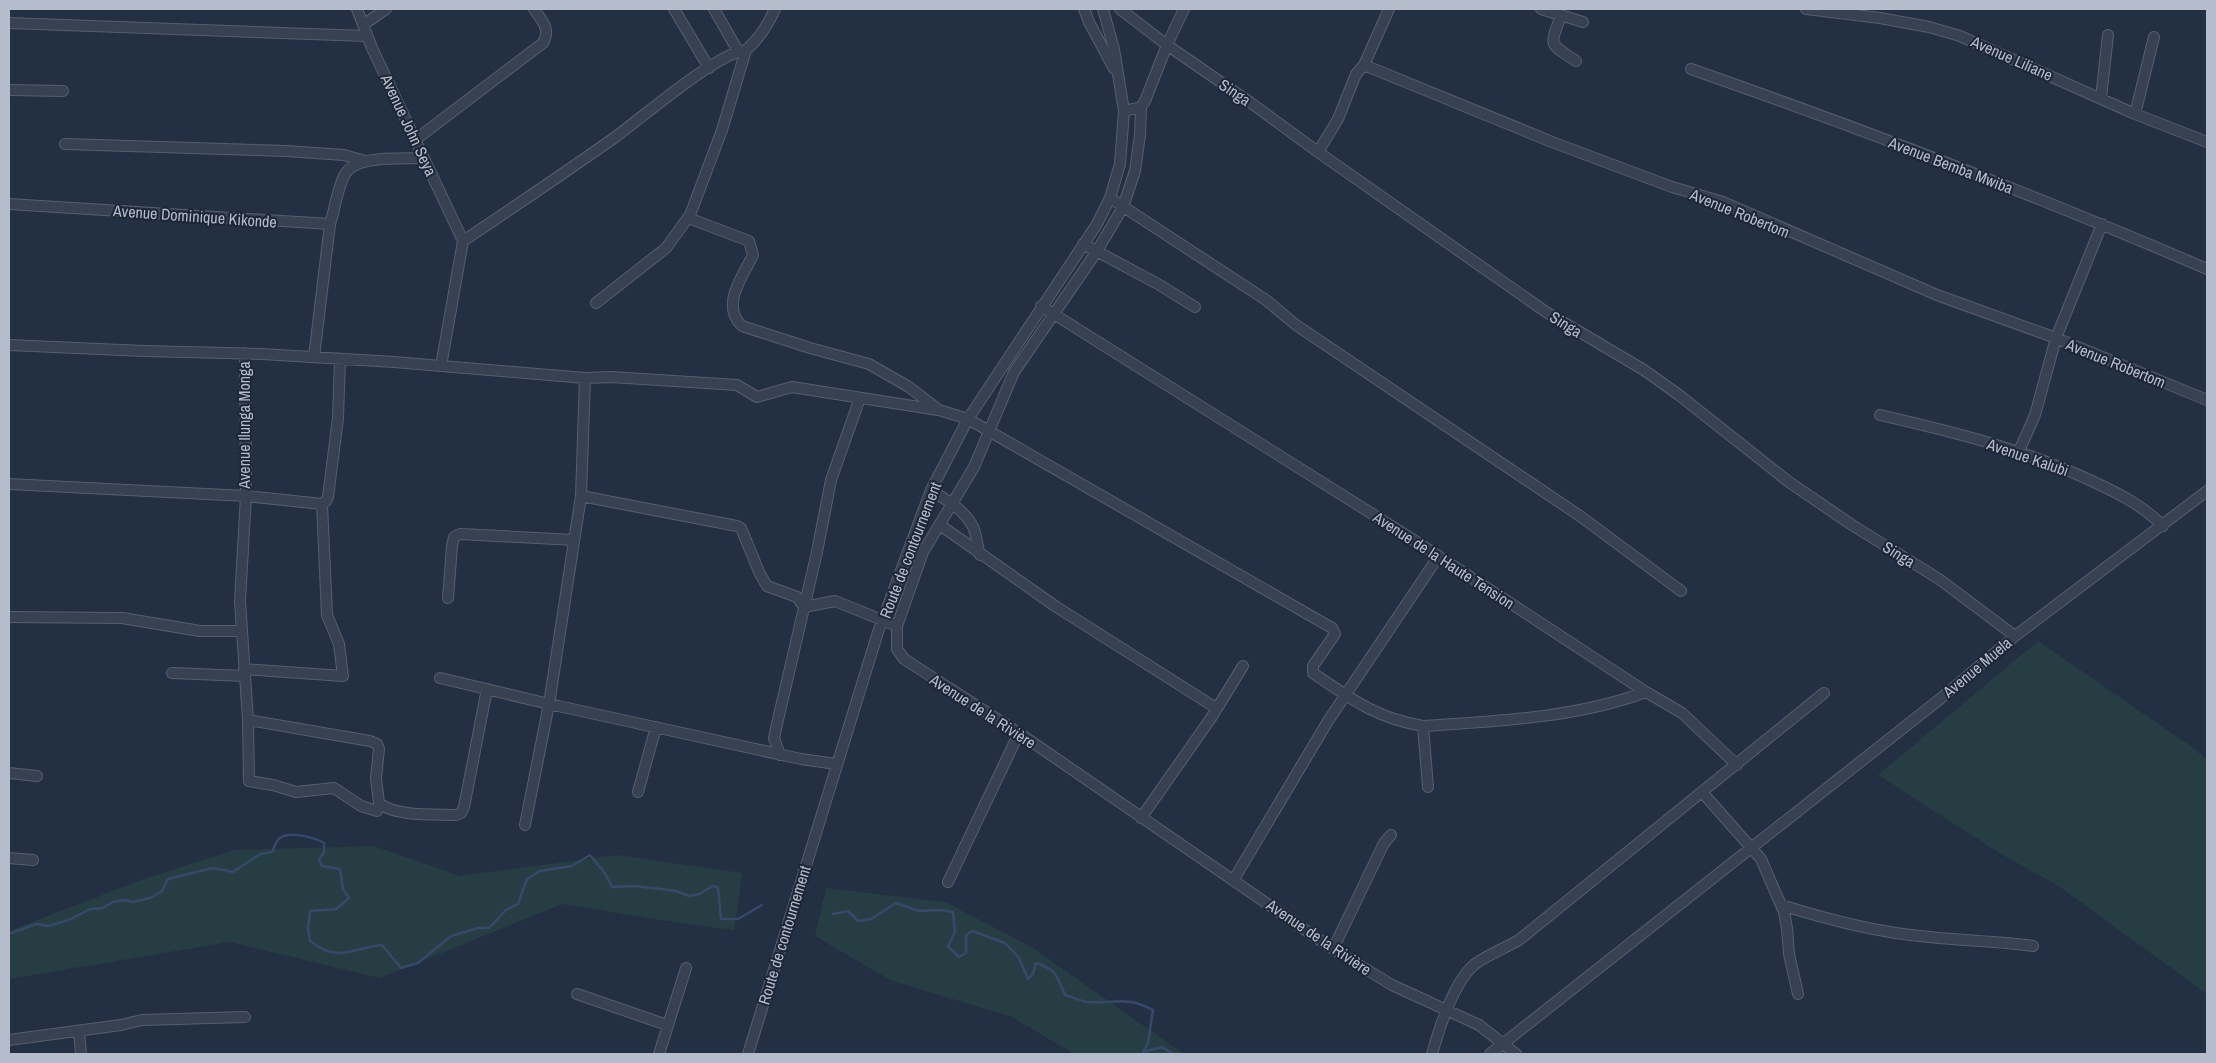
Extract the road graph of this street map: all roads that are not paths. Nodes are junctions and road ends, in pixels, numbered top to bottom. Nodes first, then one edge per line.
1 (357, 9) edge
2 (386, 9) edge
3 (534, 9) edge
4 (674, 9) edge
5 (714, 9) edge
6 (775, 9) edge
7 (1084, 9) edge
8 (1103, 9) edge
9 (1120, 9) edge
10 (1184, 9) edge
11 (1389, 9) edge
12 (1541, 9) edge
13 (1806, 9) edge
14 (1561, 16) junction
15 (1583, 22) dead end
16 (9, 23) edge
17 (363, 24) junction
18 (2108, 35) dead end
19 (366, 36) junction
20 (2154, 37) dead end
21 (1167, 45) junction
22 (742, 50) junction
23 (1576, 61) dead end
24 (1364, 65) junction
25 (710, 68) junction
26 (1690, 69) dead end
27 (1118, 76) junction
28 (9, 90) edge
29 (63, 91) dead end
30 (2102, 98) junction
31 (1141, 107) junction
32 (1124, 111) junction
33 (2135, 114) junction
34 (415, 140) junction
35 (2207, 142) edge
36 (65, 144) dead end
37 (1318, 152) junction
38 (423, 158) junction
39 (365, 160) junction
40 (1110, 198) junction
41 (9, 204) edge
42 (1124, 207) junction
43 (690, 215) junction
44 (330, 224) junction
45 (2102, 224) junction
46 (463, 241) junction
47 (1083, 244) junction
48 (1097, 251) junction
49 (2207, 269) edge
50 (596, 303) dead end
51 (1041, 306) junction
52 (1195, 307) dead end
53 (1055, 315) junction
54 (2056, 338) junction
55 (9, 345) edge
56 (245, 353) junction
57 (314, 357) junction
58 (340, 360) junction
59 (441, 366) junction
60 (585, 378) junction
61 (860, 398) junction
62 (2207, 400) edge
63 (939, 410) junction
64 (1880, 415) dead end
65 (968, 419) junction
66 (988, 430) junction
67 (2019, 451) junction
68 (9, 484) edge
69 (931, 490) junction
70 (2207, 491) edge
71 (246, 496) junction
72 (581, 496) junction
73 (322, 504) junction
74 (953, 504) junction
75 (940, 525) junction
76 (2163, 526) junction
77 (574, 540) junction
78 (980, 555) junction
79 (1438, 557) junction
80 (1681, 591) dead end
81 (448, 598) dead end
82 (804, 607) junction
83 (9, 617) edge
84 (882, 619) junction
85 (897, 626) junction
86 (241, 631) junction
87 (2015, 636) junction
88 (1244, 666) dead end
89 (245, 672) junction
90 (172, 673) dead end
91 (440, 678) dead end
92 (487, 689) junction
93 (1646, 692) junction
94 (1824, 693) dead end
95 (1344, 695) junction
96 (548, 704) junction
97 (1216, 708) junction
98 (248, 720) junction
99 (1423, 726) junction
100 (656, 727) junction
101 (1019, 733) junction
102 (780, 755) junction
103 (836, 764) junction
104 (1737, 765) junction
105 (9, 773) edge
106 (38, 776) dead end
107 (1428, 787) dead end
108 (638, 792) dead end
109 (1702, 792) junction
110 (378, 811) dead end
111 (1141, 818) junction
112 (525, 825) dead end
113 (1391, 834) dead end
114 (1751, 848) junction
115 (9, 858) edge
116 (32, 860) dead end
117 (1234, 879) junction
118 (948, 882) dead end
119 (1781, 905) junction
120 (2033, 946) dead end
121 (1333, 949) junction
122 (686, 968) dead end
123 (577, 994) dead end
124 (1798, 994) dead end
125 (1447, 1012) junction
126 (246, 1017) dead end
127 (667, 1025) junction
128 (79, 1031) junction
129 (9, 1040) edge
130 (1502, 1044) junction
131 (81, 1054) edge
132 (659, 1054) edge
133 (750, 1054) edge
134 (1432, 1054) edge
135 (1490, 1054) edge
136 (1516, 1054) edge

1 - 17 street, Avenue John Seya
2 - 17 street
3 - 34 street
4 - 25 street
5 - 22 street
6 - 22 street
7 - 27 street, Route de contournement
8 - 27 street, Route de contournement
9 - 21 street, Singa
10 - 21 street
11 - 24 street
12 - 14 street
13 - 30 street, Avenue Liliane
14 - 15 street
14 - 23 street
16 - 19 street
17 - 19 street, Avenue John Seya
18 - 30 street
19 - 34 street, Avenue John Seya
20 - 33 street
21 - 31 street
21 - 37 street, Singa
22 - 25 street
22 - 43 street
24 - 37 street
24 - 54 street, Avenue Robertom
25 - 46 street
26 - 45 street, Avenue Bemba Mwiba
27 - 32 street, Route de contournement
28 - 29 street
30 - 33 street, Avenue Liliane
31 - 32 street
31 - 42 street
32 - 40 street, Route de contournement
33 - 35 street, Avenue Liliane
34 - 38 street, Avenue John Seya
36 - 39 street
37 - 87 street, Singa
38 - 39 street
38 - 46 street, Avenue John Seya
39 - 44 street
40 - 42 street
40 - 47 street, Route de contournement
41 - 44 street, Avenue Dominique Kikonde
42 - 48 street
42 - 80 street
43 - 50 street
43 - 63 street
44 - 57 street
45 - 49 street, Avenue Bemba Mwiba
45 - 54 street
46 - 59 street
47 - 48 street
47 - 51 street, Route de contournement
48 - 52 street
48 - 53 street
51 - 53 street, Avenue de la Haute Tension
51 - 65 street, Route de contournement
53 - 66 street
53 - 79 street, Avenue de la Haute Tension
54 - 62 street, Avenue Robertom
54 - 67 street
55 - 56 street
56 - 57 street, Avenue Ilunga Monga
56 - 71 street, Avenue Ilunga Monga
57 - 58 street, Avenue Ilunga Monga
58 - 59 street, Avenue Ilunga Monga
58 - 73 street
59 - 60 street, Avenue Ilunga Monga
60 - 61 street, Avenue Ilunga Monga
60 - 72 street
61 - 63 street, Avenue Ilunga Monga
61 - 82 street
63 - 65 street
64 - 67 street, Avenue Kalubi
65 - 66 street
65 - 69 street, Route de contournement
66 - 74 street
66 - 95 street
67 - 76 street, Avenue Kalubi
68 - 71 street, Avenue Ilunga Monga
69 - 74 street
69 - 84 street, Route de contournement
70 - 76 street, Avenue Muela
71 - 73 street
71 - 86 street
72 - 77 street
72 - 82 street
73 - 89 street
74 - 75 street
74 - 78 street
75 - 78 street
75 - 85 street
76 - 87 street, Avenue Muela
77 - 81 street
77 - 96 street
78 - 97 street
79 - 93 street, Avenue de la Haute Tension
79 - 95 street
82 - 84 street
82 - 102 street
83 - 86 street
84 - 85 street
84 - 103 street, Route de contournement
85 - 101 street, Avenue de la Rivière
86 - 89 street
87 - 114 street, Avenue Muela
88 - 97 street
89 - 90 street
89 - 98 street
91 - 92 street
92 - 96 street
92 - 98 street
93 - 99 street
93 - 104 street, Avenue de la Haute Tension
94 - 104 street
95 - 99 street
95 - 117 street
96 - 100 street
96 - 112 street
97 - 111 street
98 - 110 street
99 - 107 street
100 - 102 street
100 - 108 street
101 - 111 street, Avenue de la Rivière
101 - 118 street
102 - 103 street
103 - 133 street, Route de contournement
104 - 109 street
105 - 106 street
109 - 114 street
109 - 125 street
111 - 117 street, Avenue de la Rivière
113 - 121 street
114 - 119 street
114 - 130 street, Avenue Muela
115 - 116 street
117 - 121 street, Avenue de la Rivière
119 - 120 street
119 - 124 street
121 - 125 street, Avenue de la Rivière
122 - 127 street
123 - 127 street
125 - 130 street, Avenue de la Rivière
125 - 134 street
126 - 128 street
127 - 132 street
128 - 129 street
128 - 131 street
130 - 135 street
130 - 136 street, Avenue de la Rivière

